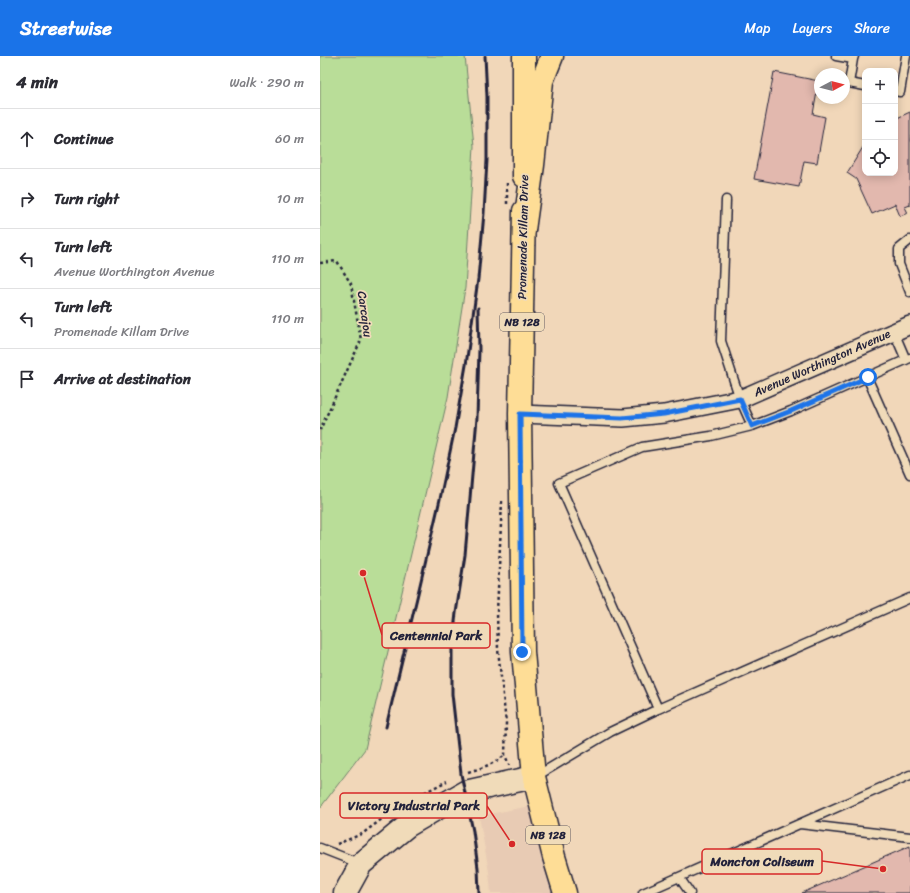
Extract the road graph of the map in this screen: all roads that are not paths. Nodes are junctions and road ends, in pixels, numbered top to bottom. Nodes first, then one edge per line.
1 (524, 56) edge
2 (552, 56) edge
3 (836, 56) edge
4 (906, 56) edge
5 (854, 58) edge
6 (862, 85) edge
7 (898, 92) edge
8 (726, 200) dead end
9 (524, 230) junction
10 (910, 240) edge
11 (910, 292) edge
12 (910, 325) edge
13 (894, 332) junction
14 (908, 359) edge
15 (868, 377) junction
16 (740, 399) junction
17 (520, 414) junction
18 (752, 426) junction
19 (910, 474) edge
20 (910, 598) edge
21 (658, 709) junction
22 (910, 775) edge
23 (534, 777) junction
24 (799, 824) junction
25 (910, 837) edge
26 (320, 848) edge
27 (361, 864) junction
28 (679, 877) junction
29 (345, 893) edge
30 (565, 893) edge
31 (643, 893) edge
32 (690, 893) edge

1 - 9 main road, Promenade Killam Drive / NB 128
2 - 9 main road
3 - 5 lane
4 - 7 lane
5 - 6 lane
8 - 16 lane
9 - 17 main road, Promenade Killam Drive / NB 128
10 - 11 lane
12 - 13 street, Avenue Worthington Avenue
13 - 14 lane
13 - 16 street, Avenue Worthington Avenue
14 - 15 lane
15 - 18 lane
15 - 19 lane
16 - 17 street, Avenue Worthington Avenue
16 - 18 lane
17 - 23 main road, Promenade Killam Drive / NB 128
18 - 21 lane
20 - 21 lane
21 - 23 lane
22 - 24 lane
23 - 27 main road
23 - 30 main road, Promenade Killam Drive / NB 128
24 - 25 lane
24 - 28 lane
26 - 27 lane
27 - 29 main road
28 - 31 lane
28 - 32 lane

